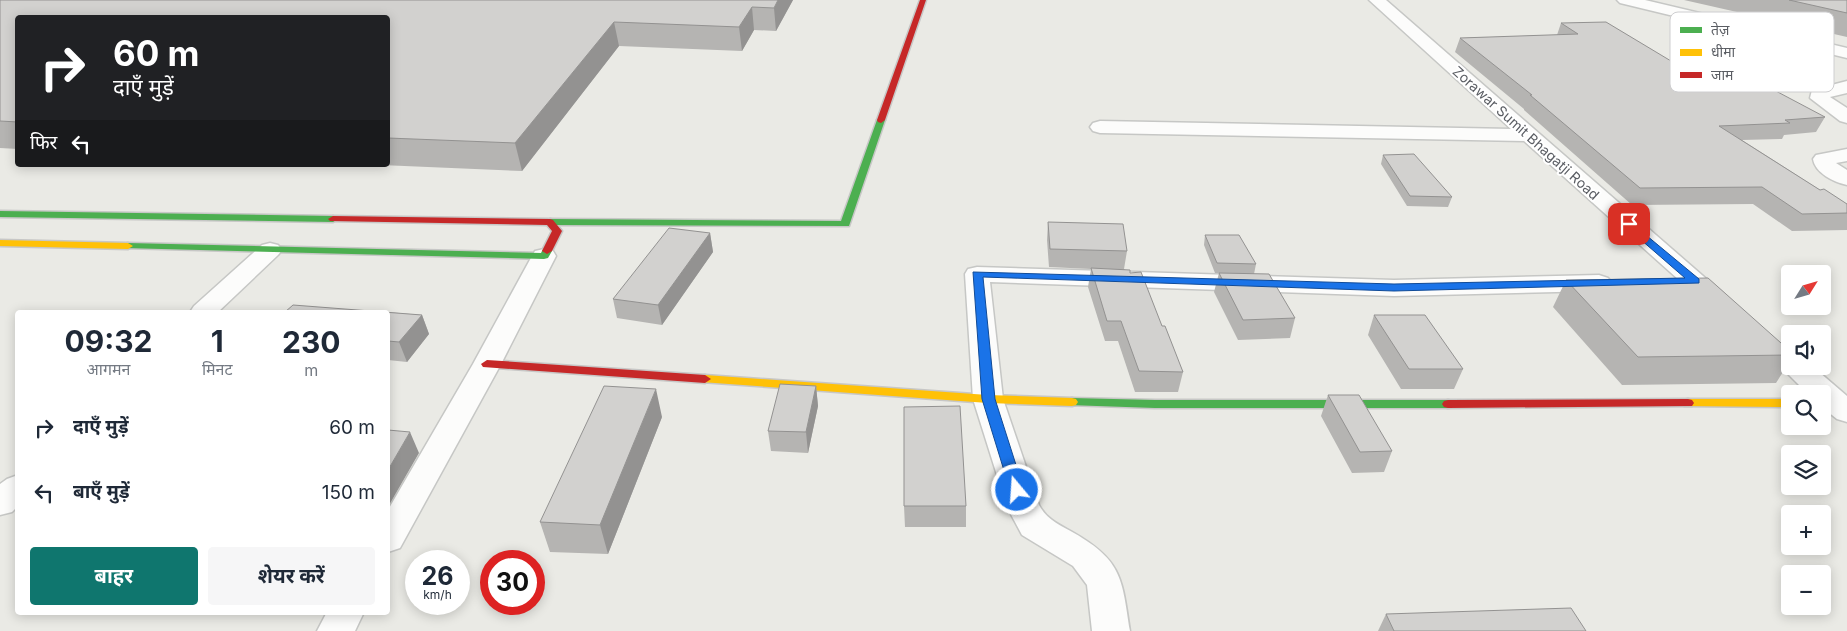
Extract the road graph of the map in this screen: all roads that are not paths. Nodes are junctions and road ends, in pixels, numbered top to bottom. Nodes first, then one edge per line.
1 (923, 0) edge
2 (1377, 0) edge
3 (1625, 0) edge
4 (1675, 12) edge
5 (1834, 50) edge
6 (1847, 53) edge
7 (1847, 87) edge
8 (1834, 90) edge
9 (1827, 92) edge
10 (1847, 117) edge
11 (1100, 127) dead end
12 (1528, 135) junction
13 (1847, 155) edge
14 (1847, 179) edge
15 (0, 214) edge
16 (550, 222) junction
17 (0, 243) edge
18 (270, 250) junction
19 (544, 256) junction
20 (1695, 281) junction
21 (1627, 282) edge
22 (1656, 282) edge
23 (205, 310) edge
24 (1731, 313) edge
25 (487, 364) junction
26 (1802, 375) edge
27 (988, 399) junction
28 (1781, 403) edge
29 (1835, 406) edge
30 (15, 490) edge
31 (0, 503) edge
32 (390, 535) edge
33 (344, 615) edge
34 (336, 631) edge
35 (1111, 631) edge

1 - 16 street
2 - 12 street, Zorawar Sumit Bhagatji Road
3 - 4 street
5 - 6 street
7 - 8 street
9 - 10 street
11 - 12 street
12 - 20 street, Zorawar Sumit Bhagatji Road
13 - 14 street
15 - 16 street
16 - 19 street
17 - 18 street
18 - 19 street
18 - 23 street
19 - 25 street
20 - 22 street
20 - 24 street, Zorawar Sumit Bhagatji Road
21 - 27 street
25 - 27 street
25 - 32 street
26 - 29 street
27 - 28 street
27 - 35 street
30 - 31 street
33 - 34 street

